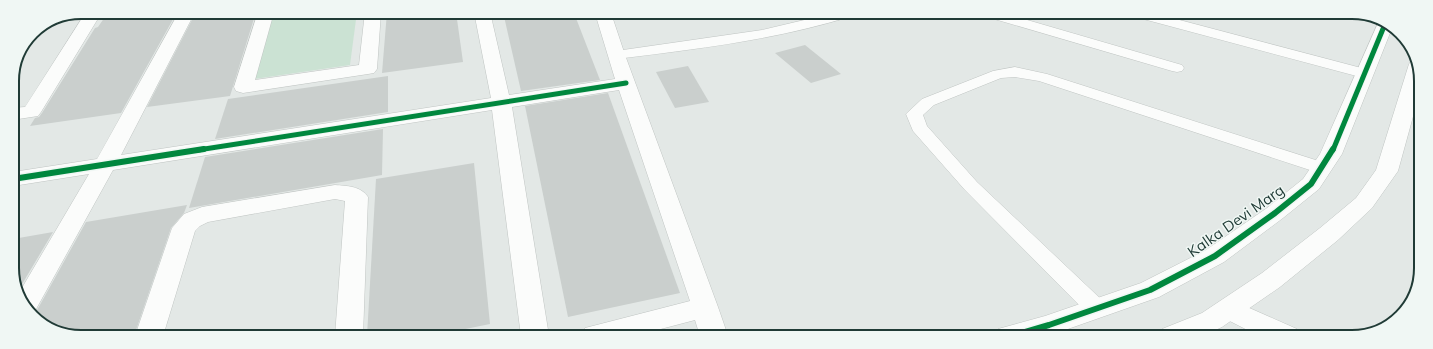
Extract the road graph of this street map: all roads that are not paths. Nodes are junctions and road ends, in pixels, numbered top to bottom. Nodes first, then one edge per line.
1 (90, 19) edge
2 (183, 19) edge
3 (264, 19) edge
4 (372, 19) edge
5 (483, 19) edge
6 (605, 19) edge
7 (826, 19) edge
8 (1010, 19) edge
9 (1160, 19) edge
10 (1383, 28) edge
11 (616, 55) junction
12 (1177, 68) dead end
13 (1364, 73) junction
14 (1414, 79) edge
15 (626, 83) junction
16 (501, 102) junction
17 (19, 113) edge
18 (105, 165) junction
19 (1322, 168) junction
20 (19, 178) edge
21 (28, 300) edge
22 (705, 307) junction
23 (1096, 308) junction
24 (1229, 309) junction
25 (151, 330) edge
26 (349, 330) edge
27 (534, 330) edge
28 (618, 330) edge
29 (712, 330) edge
30 (1030, 330) edge
31 (1188, 330) edge
32 (1272, 330) edge

1 - 17 street
2 - 18 street
3 - 4 street
5 - 16 street
6 - 11 street
7 - 11 lane
8 - 12 lane
9 - 13 lane
10 - 13 street, Kalka Devi Marg
11 - 15 street
13 - 19 street, Kalka Devi Marg
14 - 24 street
15 - 16 street
15 - 22 street
16 - 18 street
16 - 27 street
18 - 20 street
18 - 21 street
19 - 23 street, Kalka Devi Marg
19 - 23 lane
22 - 28 street
22 - 29 street
23 - 30 street, Kalka Devi Marg
24 - 31 street
24 - 32 street
25 - 26 street

